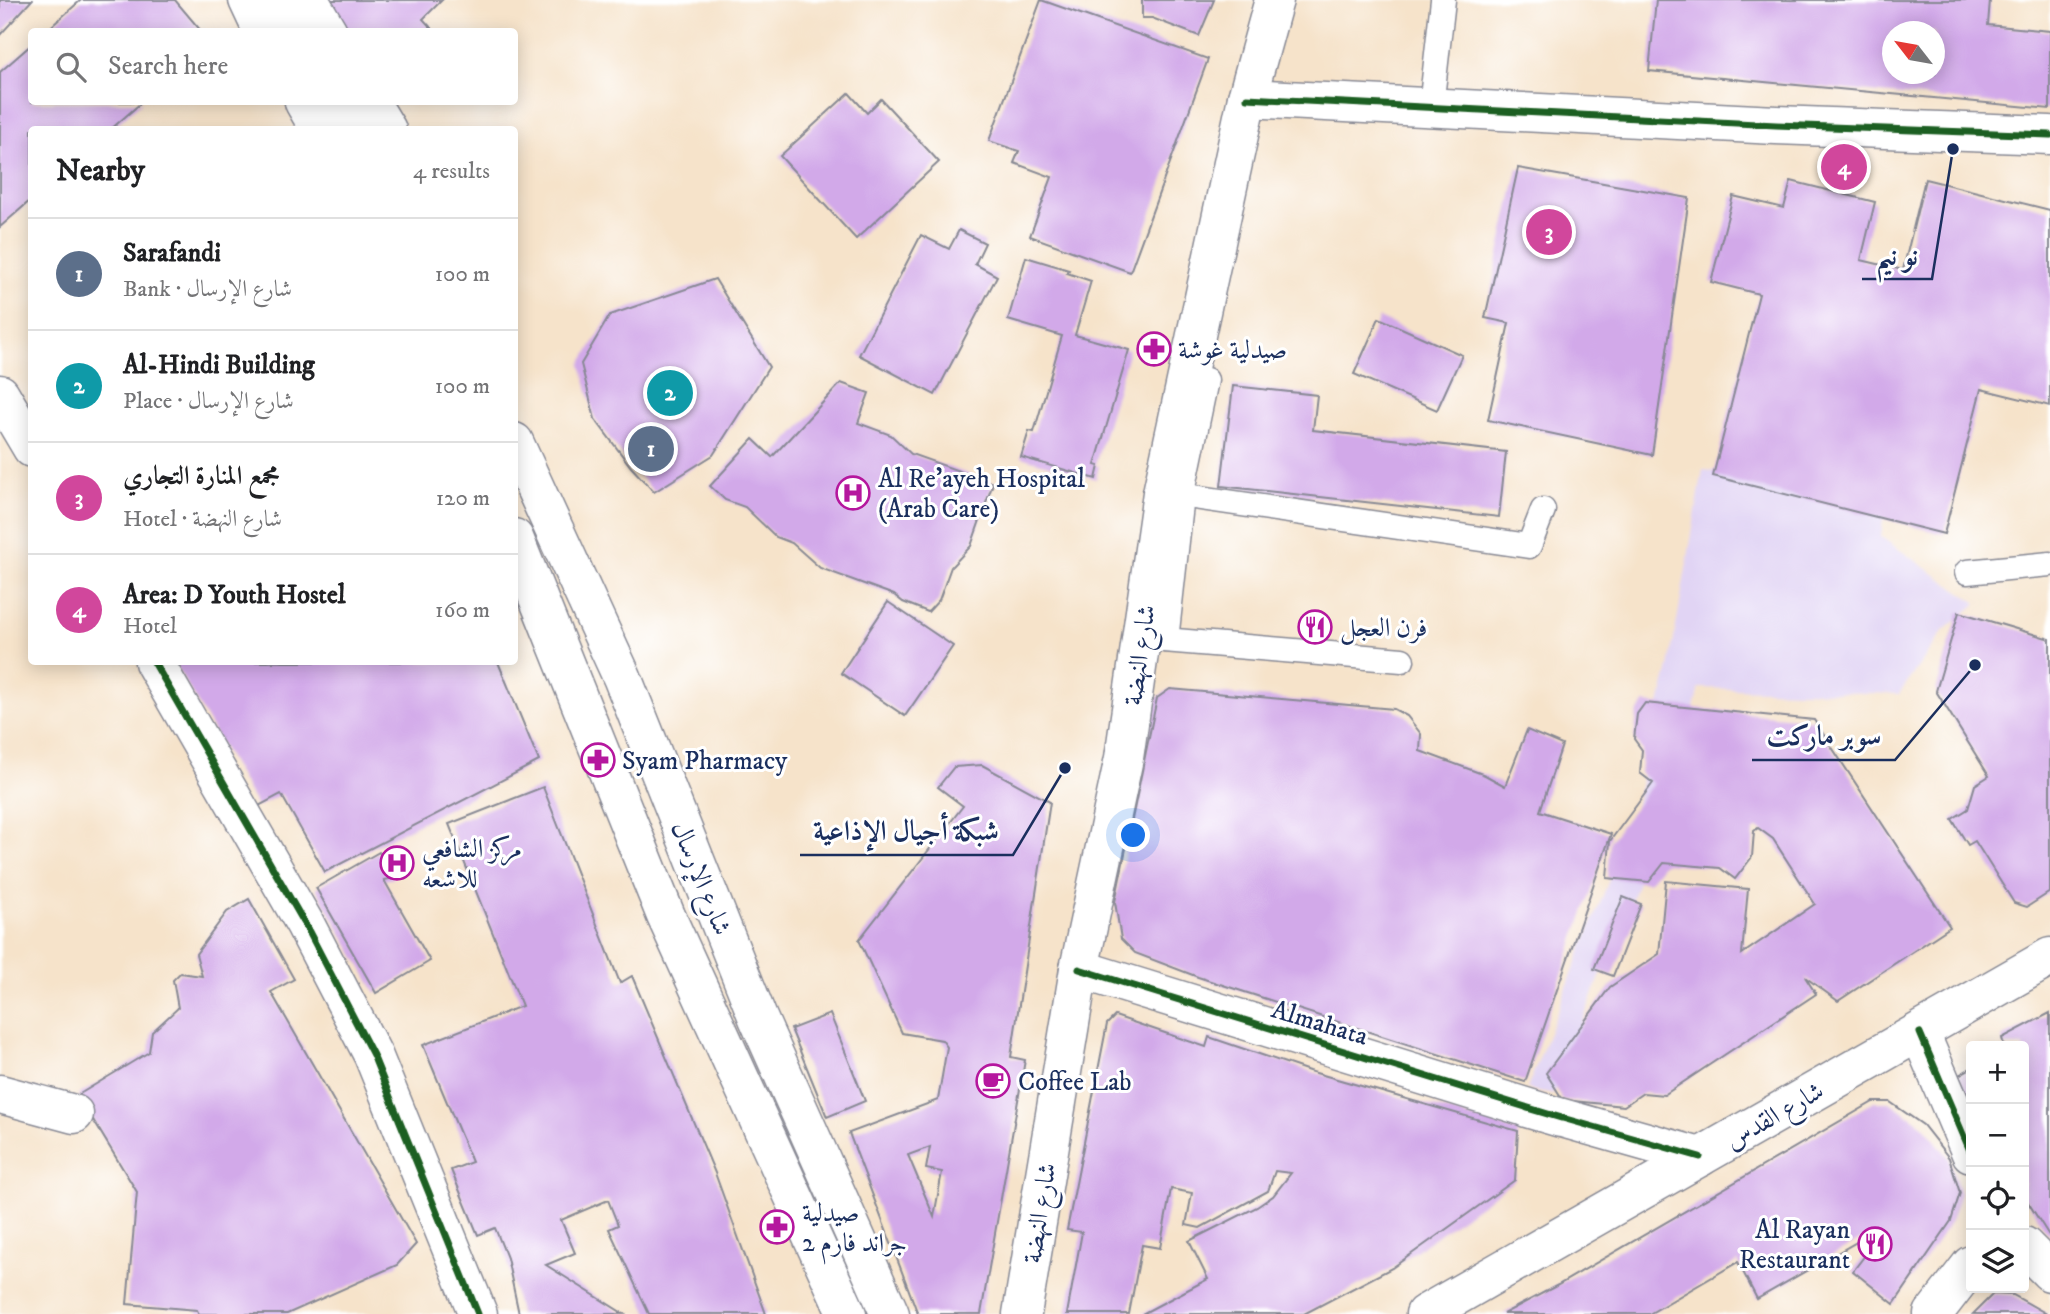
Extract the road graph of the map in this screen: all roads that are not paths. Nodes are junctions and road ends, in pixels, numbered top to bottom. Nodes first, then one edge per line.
1 (248, 0) edge
2 (280, 0) edge
3 (309, 0) edge
4 (1274, 0) edge
5 (1443, 0) edge
6 (261, 28) edge
7 (298, 28) edge
8 (326, 28) edge
9 (1247, 98) junction
10 (306, 105) edge
11 (347, 105) edge
12 (372, 105) edge
13 (1431, 107) junction
14 (318, 126) edge
15 (359, 126) edge
16 (385, 126) edge
17 (2050, 135) edge
18 (0, 394) edge
19 (28, 442) edge
20 (518, 451) edge
21 (1172, 494) junction
22 (1543, 510) dead end
23 (518, 548) edge
24 (2050, 564) edge
25 (1967, 572) dead end
26 (1154, 639) junction
27 (1402, 660) dead end
28 (156, 665) edge
29 (2050, 957) edge
30 (1079, 969) junction
31 (1920, 1033) junction
32 (0, 1094) edge
33 (74, 1114) dead end
34 (1966, 1141) edge
35 (1700, 1157) junction
36 (2029, 1251) edge
37 (1966, 1271) edge
38 (2050, 1272) edge
39 (478, 1314) edge
40 (847, 1314) edge
41 (890, 1314) edge
42 (1023, 1314) edge
43 (1425, 1314) edge
44 (1933, 1314) edge

1 - 6 main road
2 - 7 main road
3 - 8 main road
4 - 9 main road, شارع النهضة
5 - 13 lane
9 - 13 main road
9 - 21 main road, شارع النهضة
10 - 14 main road
11 - 15 main road
12 - 16 main road
13 - 17 main road
18 - 19 main road
20 - 41 main road, شارع الإرسال
21 - 22 lane
21 - 26 main road, شارع النهضة
23 - 40 main road, شارع الإرسال
24 - 25 lane
26 - 27 lane
26 - 30 main road, شارع النهضة
28 - 39 main road
29 - 31 main road, شارع القدس
30 - 35 main road, Almahata
30 - 42 main road, شارع النهضة
31 - 34 main road
31 - 35 main road, شارع القدس
32 - 33 main road
35 - 43 main road, شارع القدس
36 - 38 main road
37 - 44 main road

